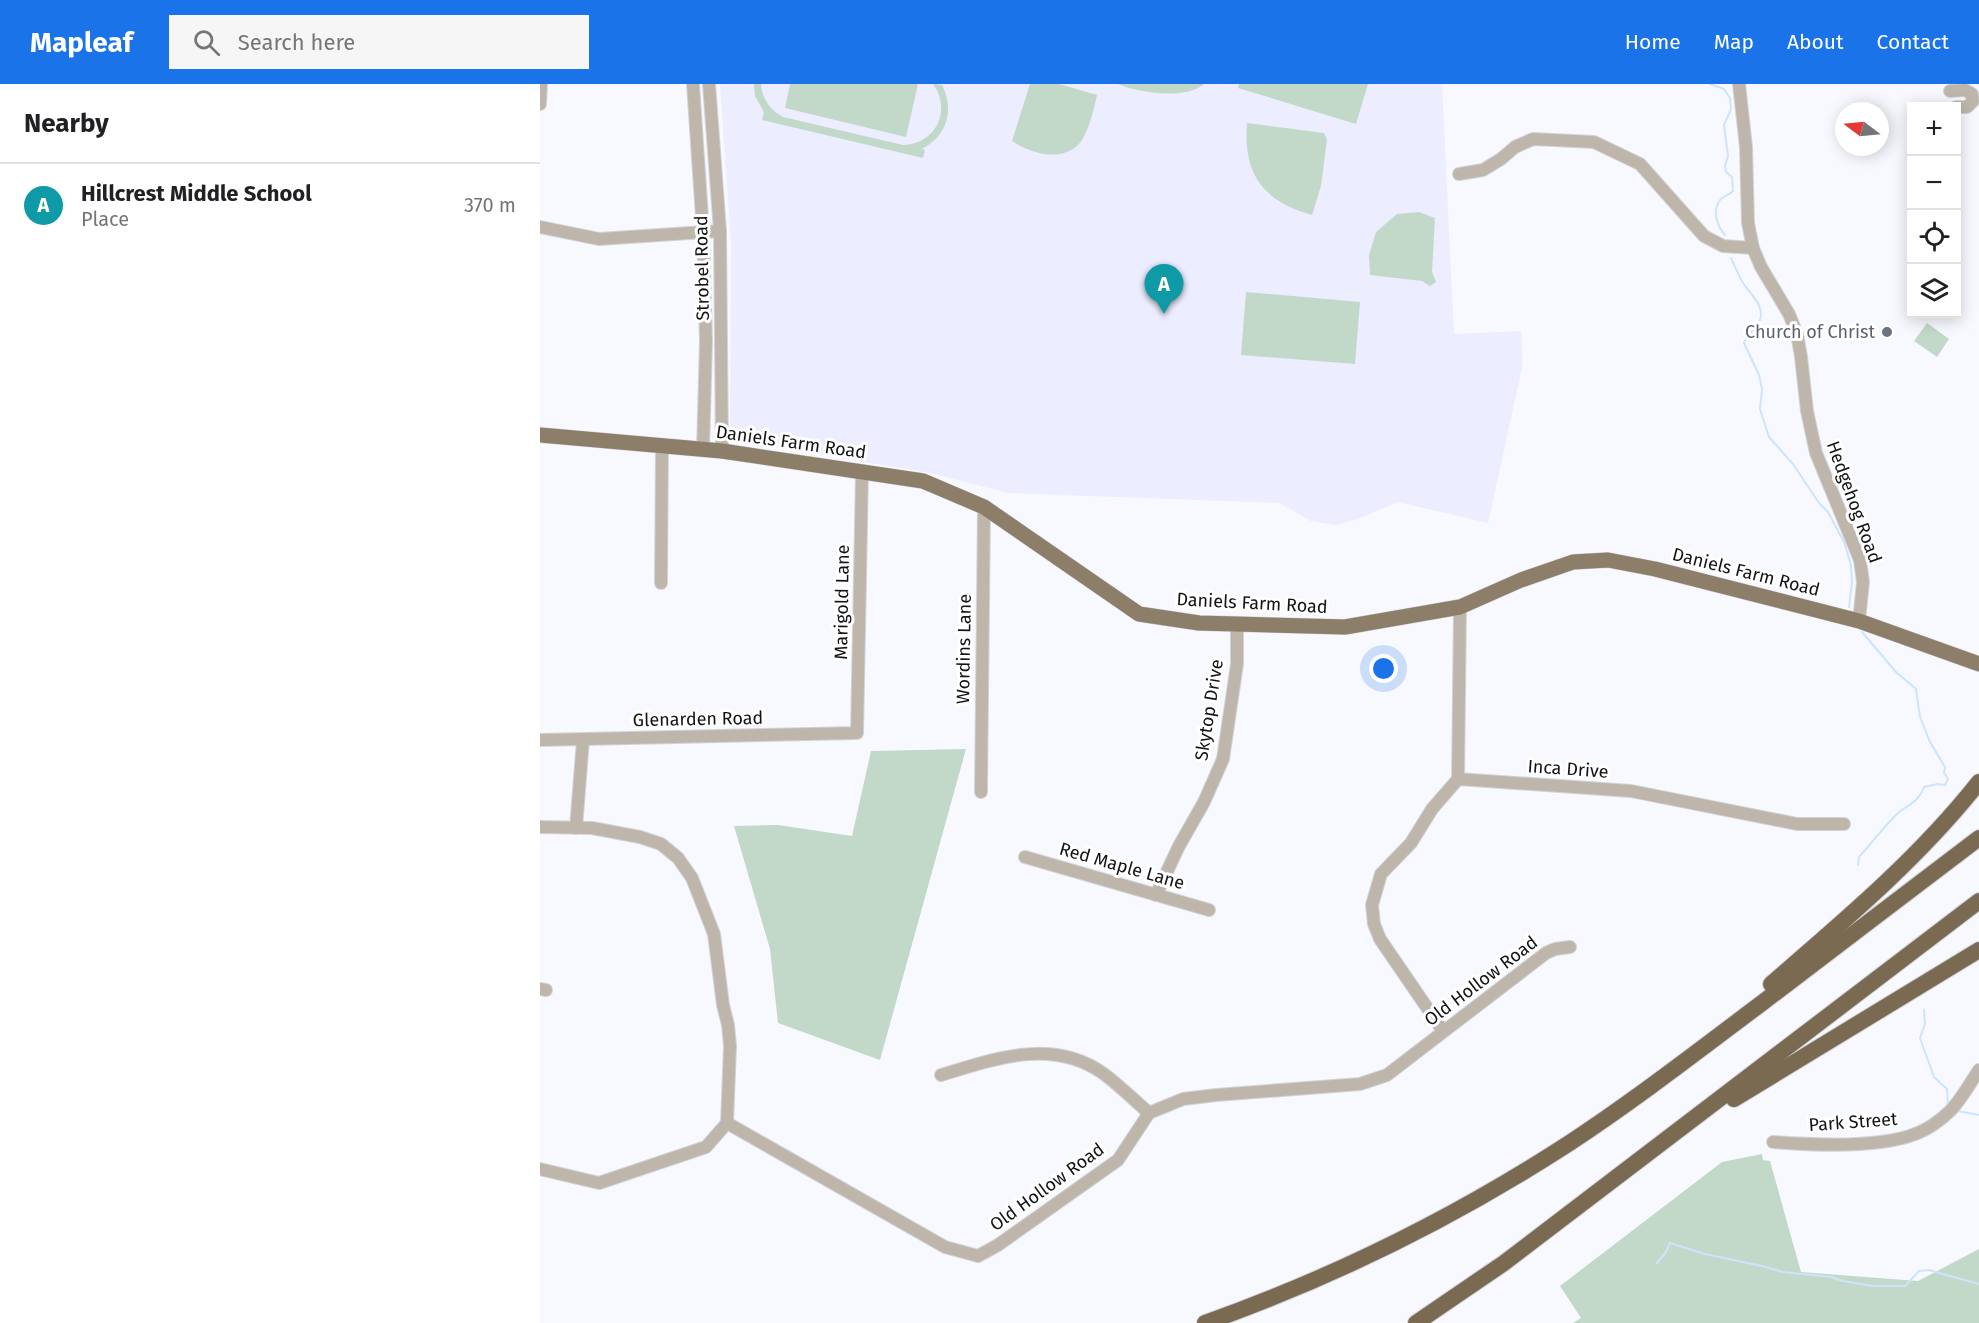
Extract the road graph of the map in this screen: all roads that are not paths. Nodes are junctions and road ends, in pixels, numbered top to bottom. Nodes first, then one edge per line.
1 (541, 84) edge
2 (693, 84) edge
3 (709, 84) edge
4 (1739, 84) edge
5 (1949, 87) edge
6 (1954, 102) edge
7 (540, 104) edge
8 (1961, 107) edge
9 (1459, 174) dead end
10 (540, 227) edge
11 (720, 231) junction
12 (703, 232) junction
13 (1753, 248) junction
14 (540, 435) edge
15 (662, 447) junction
16 (703, 450) junction
17 (722, 451) junction
18 (862, 472) junction
19 (984, 507) junction
20 (661, 582) dead end
21 (1460, 608) junction
22 (1859, 621) junction
23 (1237, 625) junction
24 (1979, 664) edge
25 (857, 733) joint
26 (540, 740) edge
27 (583, 740) junction
28 (1458, 779) junction
29 (1979, 782) edge
30 (981, 792) dead end
31 (1844, 824) dead end
32 (540, 827) edge
33 (576, 828) junction
34 (1979, 838) edge
35 (1025, 856) dead end
36 (1156, 895) junction
37 (1979, 901) edge
38 (1209, 910) dead end
39 (1570, 947) dead end
40 (1979, 950) edge
41 (1443, 1031) junction
42 (1979, 1070) edge
43 (941, 1075) dead end
44 (1658, 1082) junction
45 (1149, 1113) junction
46 (728, 1123) junction
47 (1773, 1142) dead end
48 (540, 1169) edge
49 (1614, 1179) junction
50 (1205, 1323) edge
51 (1416, 1323) edge

1 - 7 street
2 - 12 street, Strobel Road
3 - 11 street, Strobel Road
4 - 13 street, Hedgehog Road
5 - 6 street
5 - 8 street
9 - 13 street
10 - 12 street
11 - 12 street
11 - 17 street, Strobel Road
12 - 16 street, Strobel Road
13 - 22 street, Hedgehog Road
14 - 15 main road, Daniels Farm Road
15 - 16 main road, Daniels Farm Road
15 - 20 street
16 - 17 main road, Daniels Farm Road
17 - 18 main road, Daniels Farm Road
18 - 19 main road, Daniels Farm Road
18 - 25 street, Marigold Lane
19 - 23 main road, Daniels Farm Road
19 - 30 street, Wordins Lane
21 - 22 main road, Daniels Farm Road
21 - 23 main road, Daniels Farm Road
21 - 28 street
22 - 24 main road, Daniels Farm Road
23 - 36 street, Skytop Drive
25 - 27 street, Glenarden Road
26 - 27 street, Glenarden Road
27 - 33 street
28 - 31 street, Inca Drive
28 - 41 street
29 - 44 highway
32 - 33 street
33 - 46 street
34 - 44 highway
35 - 36 street, Red Maple Lane
36 - 38 street, Red Maple Lane
37 - 49 highway
39 - 41 street, Old Hollow Road
40 - 49 highway
41 - 45 street, Old Hollow Road
42 - 47 street, Park Street
43 - 45 street
44 - 50 highway
45 - 46 street, Old Hollow Road
46 - 48 street
49 - 51 highway

